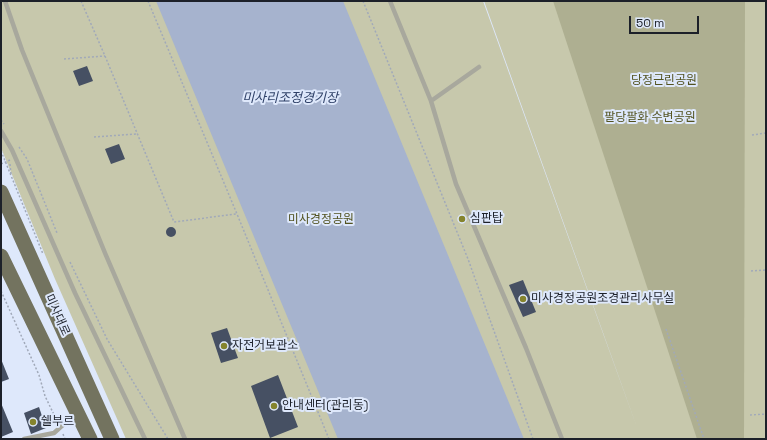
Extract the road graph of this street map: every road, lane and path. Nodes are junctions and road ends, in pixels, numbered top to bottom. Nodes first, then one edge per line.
1 (5, 1) edge
2 (81, 1) edge
3 (148, 1) edge
4 (363, 1) edge
5 (390, 1) edge
6 (105, 56) junction
7 (64, 59) dead end
8 (479, 67) dead end
9 (431, 101) junction
10 (1, 120) edge
11 (5, 126) dead end
12 (1, 131) edge
13 (766, 133) edge
14 (137, 134) junction
15 (752, 135) dead end
16 (94, 137) dead end
17 (18, 146) dead end
18 (1, 164) edge
19 (12, 176) dead end
20 (1, 192) edge
21 (237, 214) junction
22 (57, 233) dead end
23 (1, 256) edge
24 (70, 261) dead end
25 (751, 270) dead end
26 (766, 270) edge
27 (1, 291) edge
28 (666, 329) dead end
29 (77, 413) junction
30 (766, 414) edge
31 (750, 415) dead end
32 (60, 428) junction
33 (24, 439) edge
34 (65, 439) edge
35 (90, 439) edge
36 (112, 439) edge
37 (145, 439) edge
38 (168, 439) edge
39 (185, 439) edge
40 (329, 439) edge
41 (533, 439) edge
42 (562, 439) edge
43 (704, 439) edge

1 - 39 lane
2 - 6 path
3 - 21 path
4 - 41 path
5 - 9 lane
6 - 7 path
6 - 14 path
8 - 9 lane
9 - 42 lane
10 - 11 path
12 - 37 lane
13 - 15 path
14 - 16 path
14 - 21 path
17 - 22 path
18 - 19 path, bridge
20 - 36 main road, 미사대로
21 - 40 path
23 - 29 main road, 미사대로
24 - 38 path
25 - 26 path
27 - 32 path
28 - 43 path
29 - 32 lane
29 - 35 main road, 미사대로
30 - 31 path
32 - 33 lane
32 - 34 path

